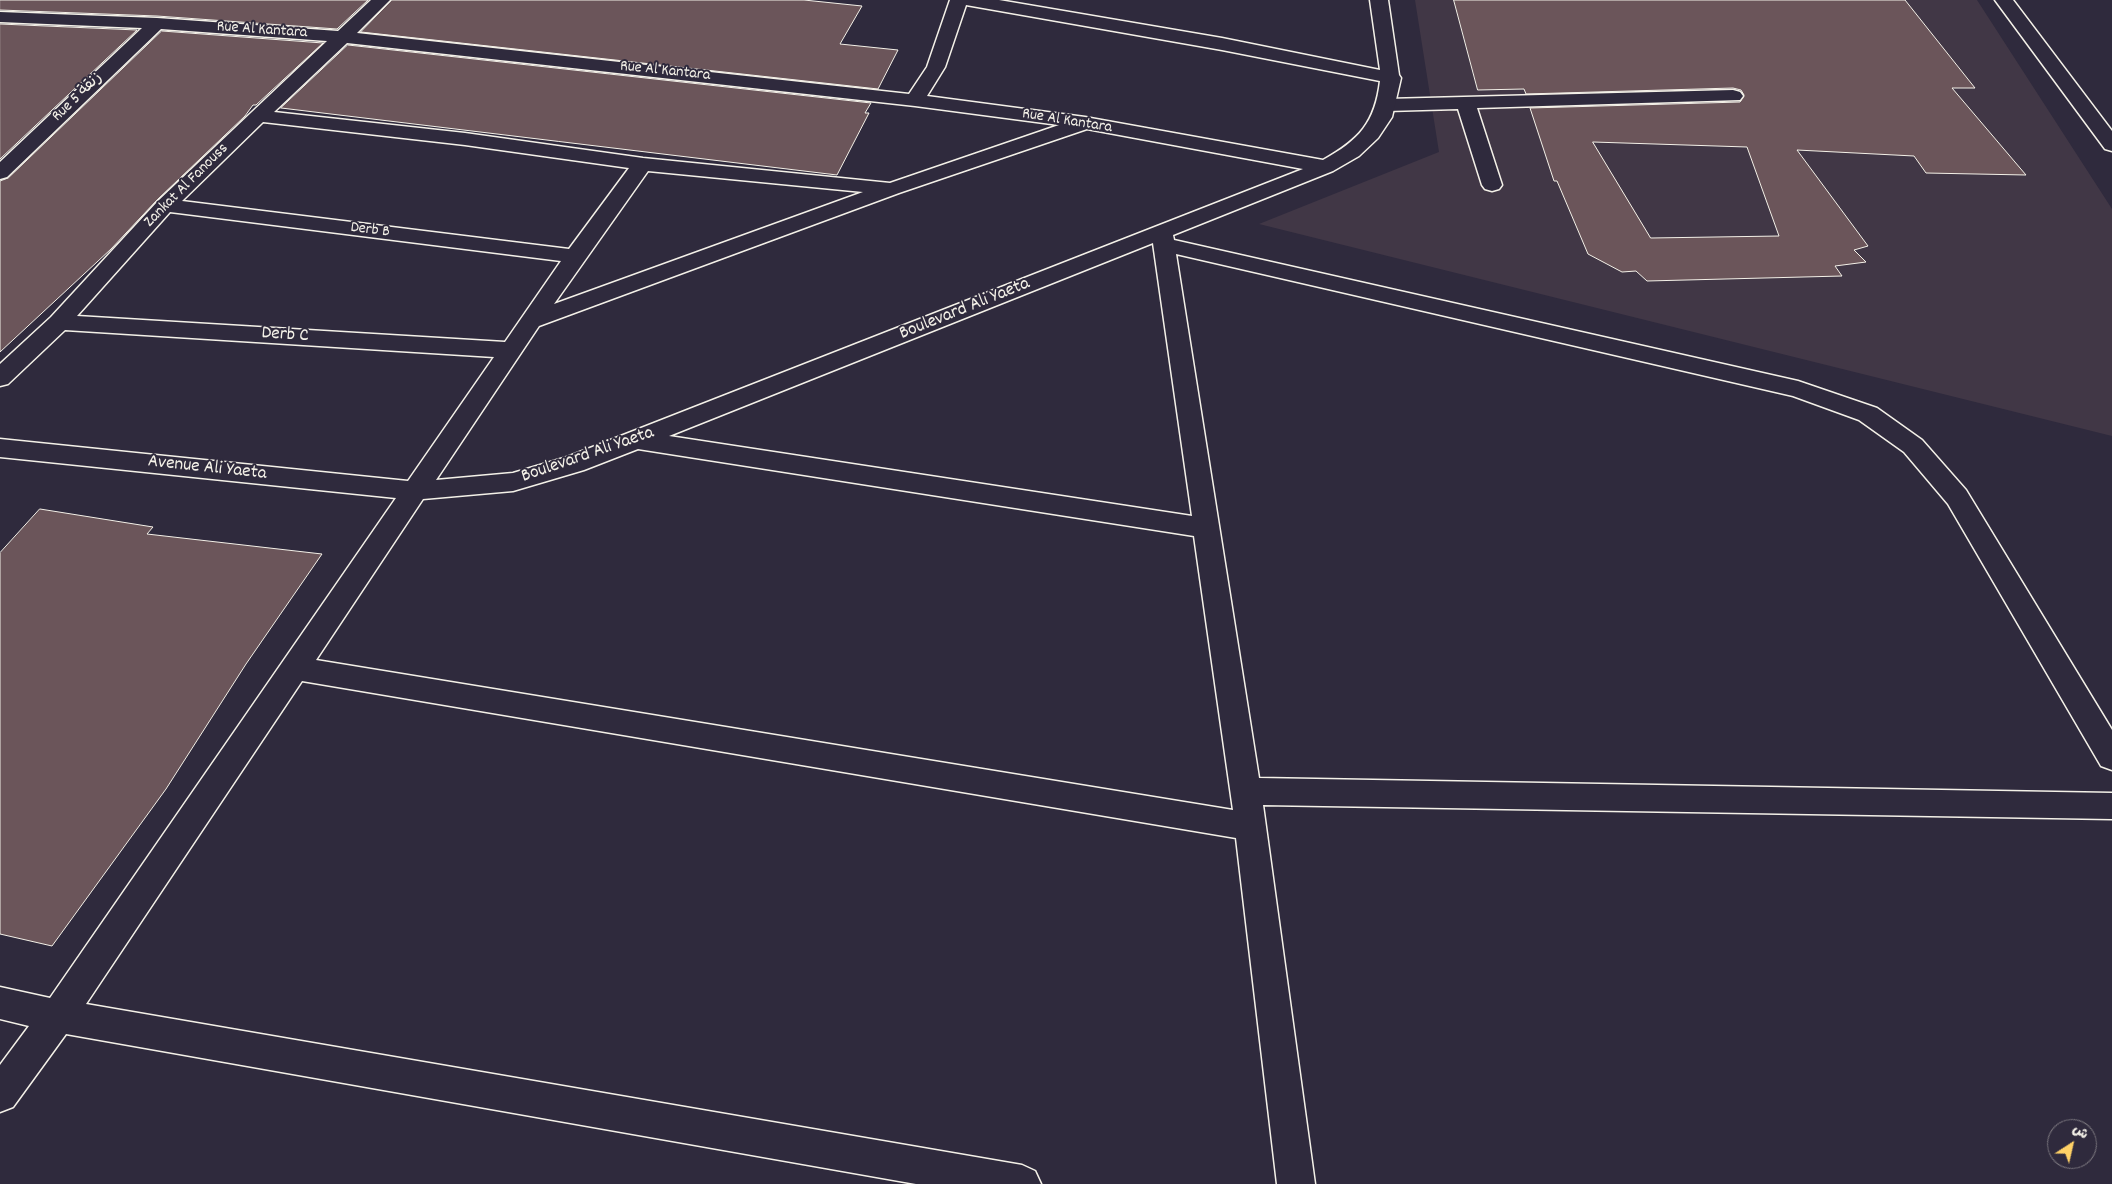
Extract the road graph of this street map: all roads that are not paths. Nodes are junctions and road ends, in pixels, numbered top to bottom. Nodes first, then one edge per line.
1 (381, 0) edge
2 (959, 0) edge
3 (968, 0) edge
4 (1379, 0) edge
5 (2004, 0) edge
6 (0, 17) edge
7 (156, 23) junction
8 (344, 37) junction
9 (1392, 78) junction
10 (1733, 96) dead end
11 (915, 100) junction
12 (1466, 103) junction
13 (1387, 105) junction
14 (258, 116) junction
15 (1085, 123) junction
16 (2112, 145) edge
17 (643, 164) junction
18 (1326, 168) junction
19 (0, 173) edge
20 (1492, 185) dead end
21 (892, 189) junction
22 (165, 205) junction
23 (1163, 239) junction
24 (575, 256) junction
25 (533, 320) junction
26 (59, 322) junction
27 (512, 350) junction
28 (0, 378) edge
29 (636, 440) junction
30 (0, 448) edge
31 (414, 491) junction
32 (1207, 528) junction
33 (294, 668) junction
34 (2112, 757) edge
35 (1246, 791) junction
36 (2112, 806) edge
37 (1251, 827) junction
38 (0, 1003) edge
39 (58, 1016) junction
40 (0, 1094) edge
41 (1022, 1184) edge
42 (1296, 1184) edge

1 - 8 street, Zankat Al Fanouss
2 - 11 street
3 - 9 street
4 - 9 street, Boulevard Ali Yaeta
5 - 16 street
6 - 7 street, Rue Al Kantara
7 - 8 street, Rue Al Kantara
7 - 19 street, Rue 5 زنقة
8 - 11 street, Rue Al Kantara
8 - 14 street, Zankat Al Fanouss
9 - 13 street, Boulevard Ali Yaeta
10 - 12 street
11 - 15 street, Rue Al Kantara
12 - 13 street
12 - 20 street
13 - 18 street, Boulevard Ali Yaeta
14 - 17 street
14 - 22 street, Zankat Al Fanouss
15 - 18 street, Rue Al Kantara
15 - 21 street
17 - 21 street
17 - 24 street
18 - 23 street, Boulevard Ali Yaeta
21 - 25 street
22 - 24 street, Derb B
22 - 26 street, Zankat Al Fanouss
23 - 29 street, Boulevard Ali Yaeta
23 - 32 street
23 - 34 street
24 - 25 street
25 - 27 street
26 - 27 street, Derb C
26 - 28 street, Zankat Al Fanouss
27 - 31 street
29 - 31 street, Boulevard Ali Yaeta
29 - 32 street
30 - 31 street, Avenue Ali Yaeta
31 - 33 street
32 - 35 street
33 - 37 street
33 - 39 street
35 - 36 street
35 - 37 street
37 - 42 street
38 - 39 street
39 - 40 street
39 - 41 street

